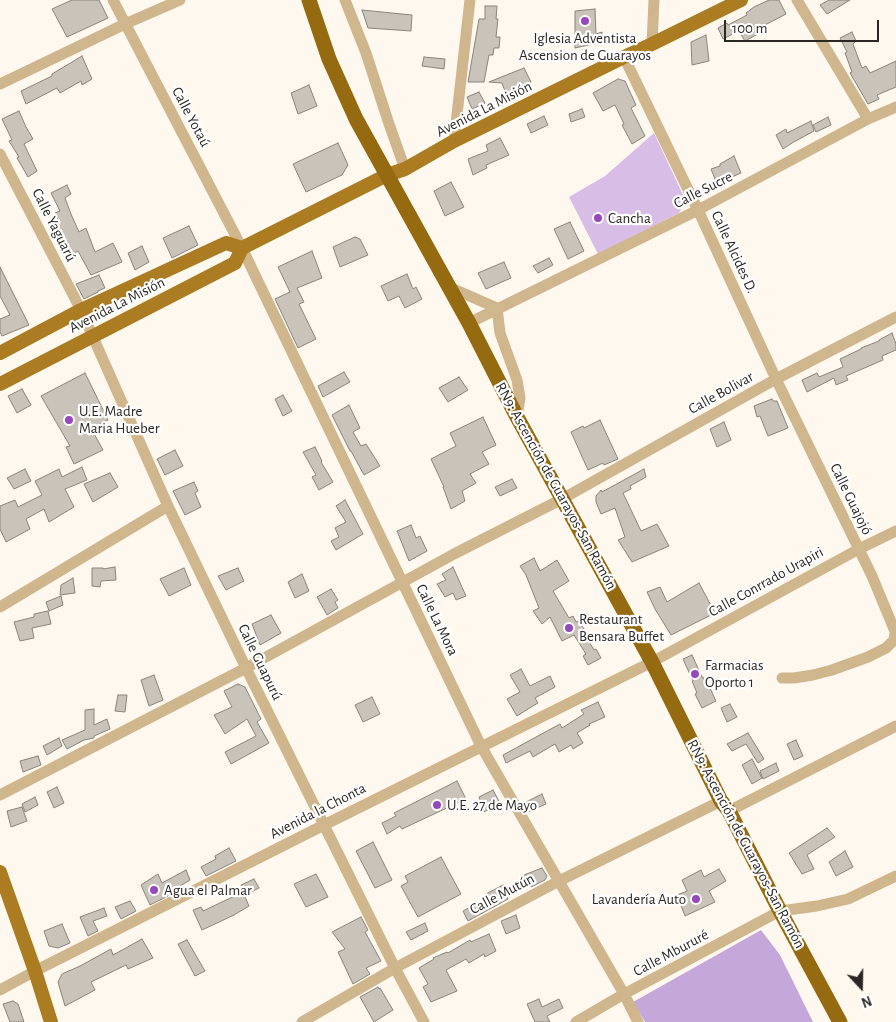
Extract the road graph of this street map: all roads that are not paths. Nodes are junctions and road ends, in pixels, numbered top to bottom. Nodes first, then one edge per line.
1 (112, 0) edge
2 (180, 0) edge
3 (309, 0) edge
4 (345, 0) edge
5 (470, 0) edge
6 (654, 0) edge
7 (741, 0) edge
8 (797, 0) edge
9 (125, 24) junction
10 (652, 44) junction
11 (624, 57) junction
12 (0, 84) edge
13 (896, 107) edge
14 (868, 119) junction
15 (454, 142) junction
16 (0, 154) edge
17 (406, 169) junction
18 (387, 175) junction
19 (698, 210) junction
20 (242, 248) junction
21 (449, 287) junction
22 (497, 308) junction
23 (81, 310) junction
24 (896, 317) edge
25 (469, 322) junction
26 (93, 335) junction
27 (0, 353) edge
28 (776, 379) junction
29 (0, 384) edge
30 (517, 417) junction
31 (562, 500) junction
32 (168, 506) junction
33 (896, 531) edge
34 (859, 548) junction
35 (403, 582) junction
36 (0, 607) edge
37 (896, 633) edge
38 (652, 662) junction
39 (246, 668) junction
40 (782, 678) dead end
41 (896, 726) edge
42 (481, 746) junction
43 (0, 795) edge
44 (725, 806) junction
45 (324, 825) junction
46 (0, 872) edge
47 (896, 876) edge
48 (559, 881) junction
49 (780, 911) junction
50 (395, 968) junction
51 (35, 971) junction
52 (0, 990) edge
53 (624, 994) junction
54 (51, 1022) edge
55 (302, 1022) edge
56 (424, 1022) edge
57 (576, 1022) edge
58 (638, 1022) edge
59 (840, 1022) edge

1 - 9 street, Calle Yotaú
2 - 9 street
3 - 18 highway, RN9: Ascención de Guarayos-San Ramón
4 - 17 street
5 - 15 street
6 - 10 street
7 - 10 main road, Avenida La Misión
8 - 14 street
9 - 12 street
9 - 20 street, Calle Yotaú
10 - 11 main road, Avenida La Misión
11 - 15 main road, Avenida La Misión
11 - 19 street, Calle Alcides D.
13 - 14 street, Calle Sucre
14 - 19 street, Calle Sucre
15 - 17 main road, Avenida La Misión
16 - 23 street, Calle Yaguarú
17 - 18 main road, Avenida La Misión
18 - 20 main road, Avenida La Misión
18 - 21 highway, RN9: Ascención de Guarayos-San Ramón
19 - 22 street, Calle Sucre
19 - 28 street, Calle Alcides D.
20 - 23 main road, Avenida La Misión
20 - 26 main road, Avenida La Misión
20 - 35 street, Calle La Mora
21 - 22 street
21 - 25 highway, RN9: Ascención de Guarayos-San Ramón
22 - 25 street, Calle Sucre
22 - 30 street
23 - 26 street, Calle Guapurú
23 - 27 main road, Avenida La Misión
24 - 28 street, Calle Bolivar
25 - 30 highway, RN9: Ascención de Guarayos-San Ramón
26 - 29 main road, Avenida La Misión
26 - 32 street, Calle Guapurú
28 - 31 street, Calle Bolivar
28 - 34 street, Calle Guajojó
30 - 31 highway, RN9: Ascención de Guarayos-San Ramón
31 - 35 street, Calle Bolivar
31 - 38 highway, RN9: Ascención de Guarayos-San Ramón
32 - 36 street
32 - 39 street, Calle Guapurú
33 - 34 street, Calle Conrrado Urapiri
34 - 37 street, Calle Guajojó
34 - 38 street, Calle Conrrado Urapiri
35 - 39 street, Calle Bolivar
35 - 42 street, Calle La Mora
37 - 40 street
38 - 42 street, Avenida la Chonta
38 - 44 highway, RN9: Ascención de Guarayos-San Ramón
39 - 43 street, Calle Bolivar
39 - 45 street, Calle Guapurú
41 - 44 street, Calle Mutún
42 - 45 street, Avenida la Chonta
42 - 48 street, Calle La Mora
44 - 48 street, Calle Mutún
44 - 49 highway, RN9: Ascención de Guarayos-San Ramón
45 - 50 street, Calle Guapurú
45 - 51 street, Avenida la Chonta
46 - 51 main road
47 - 49 street
48 - 50 street, Calle Mutún
48 - 53 street, Calle La Mora
49 - 53 street, Calle Mbururé
49 - 59 highway, RN9: Ascención de Guarayos-San Ramón
50 - 55 street, Calle Mutún
50 - 56 street, Calle Guapurú
51 - 52 street, Avenida la Chonta
51 - 54 main road
53 - 57 street, Calle Mbururé
53 - 58 street, Calle La Mora

